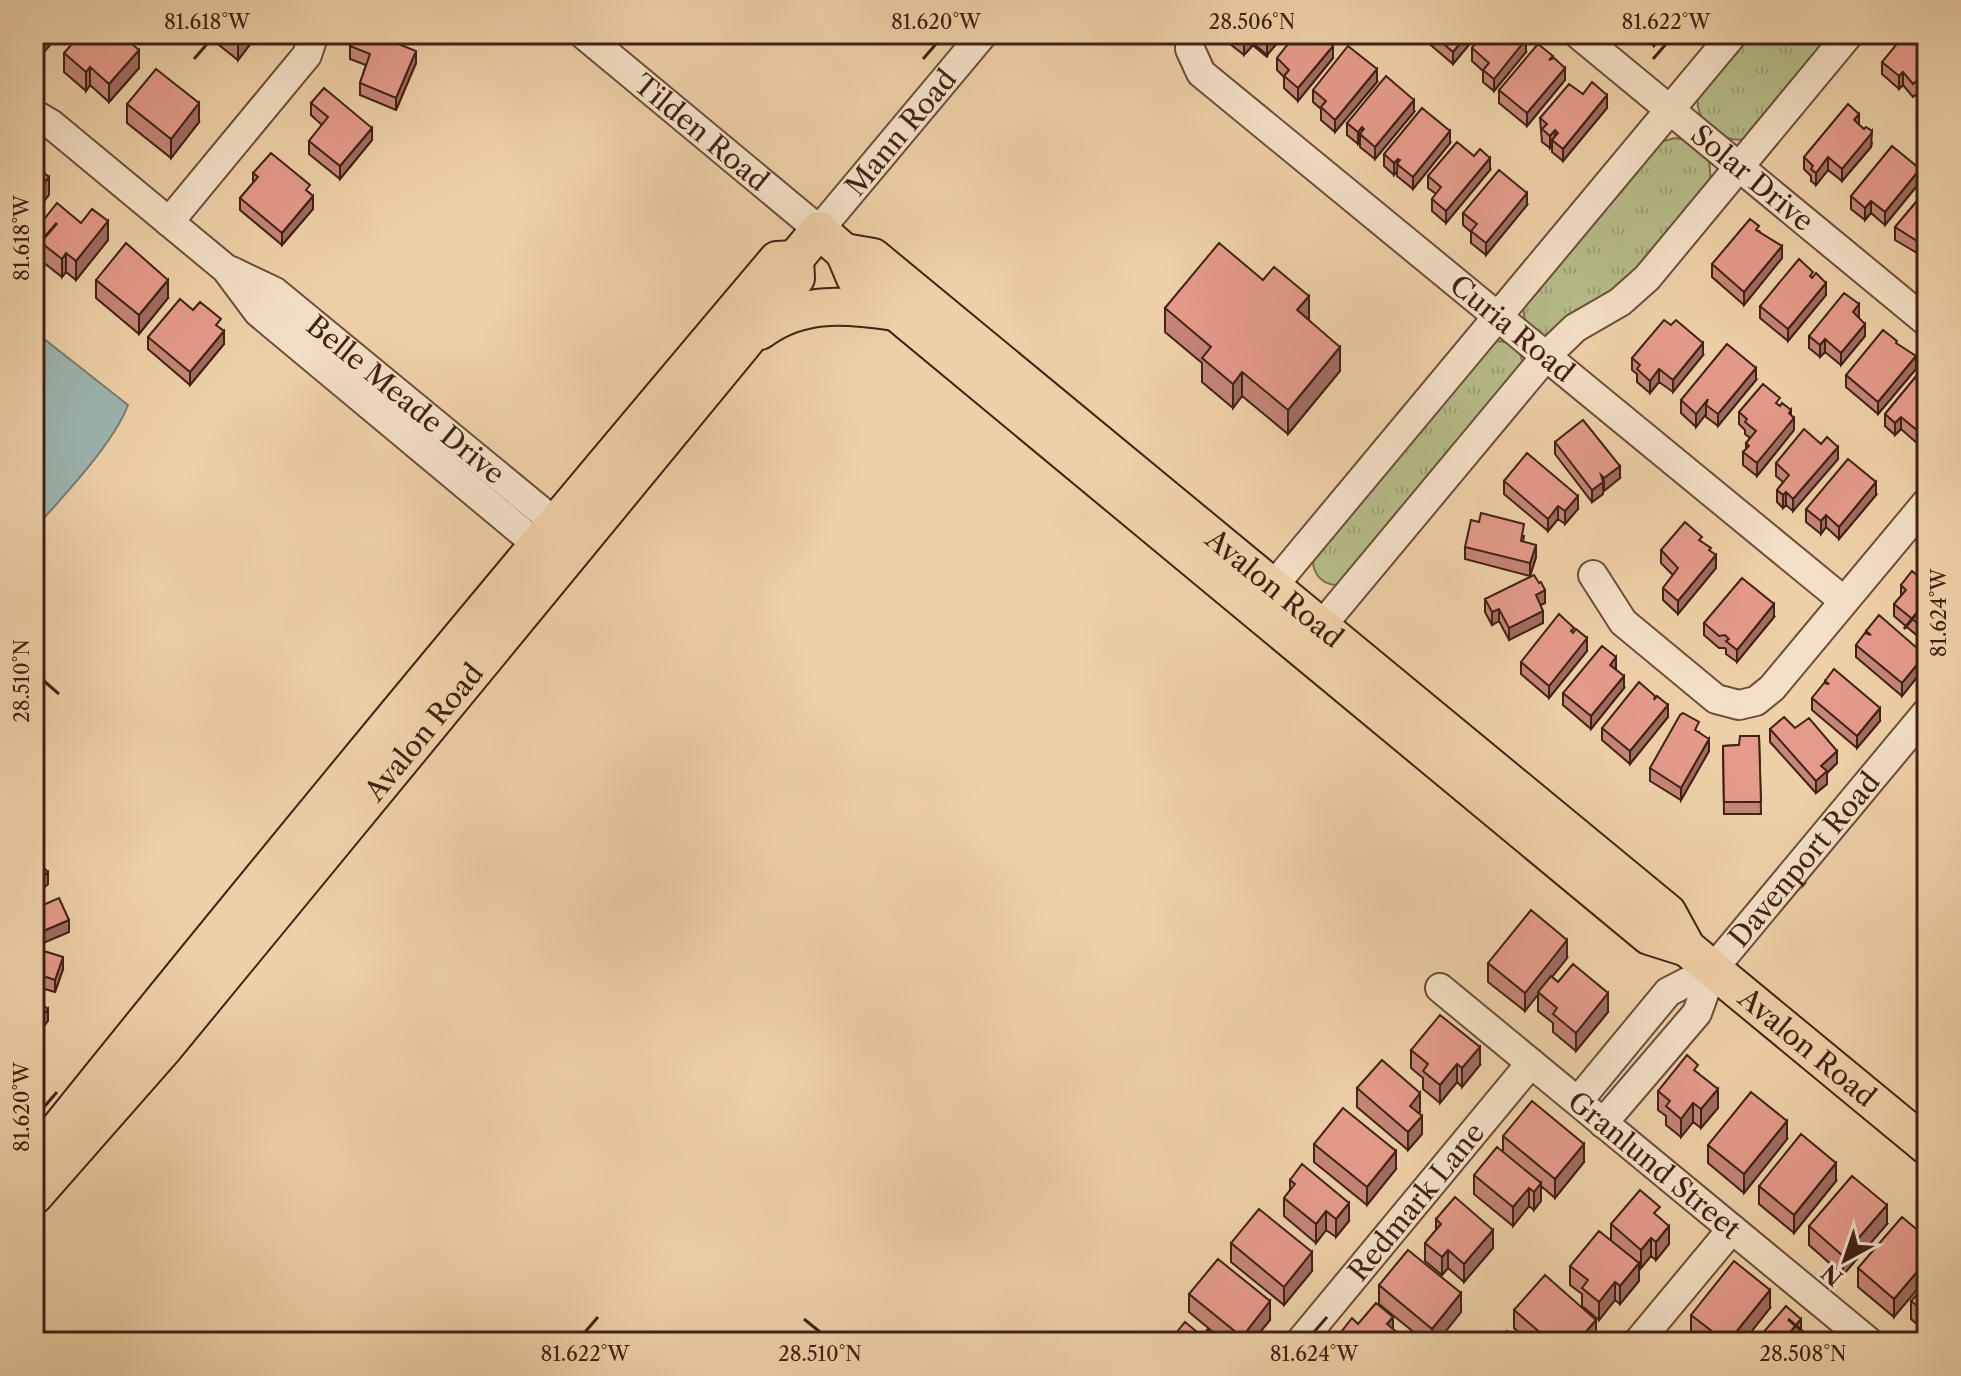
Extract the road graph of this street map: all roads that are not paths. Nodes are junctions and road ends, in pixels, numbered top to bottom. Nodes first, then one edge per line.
1 (314, 34) edge
2 (583, 34) edge
3 (983, 34) edge
4 (1578, 34) edge
5 (1733, 34) edge
6 (1849, 34) edge
7 (1190, 42) edge
8 (1670, 110) junction
9 (34, 114) edge
10 (1739, 166) junction
11 (169, 222) junction
12 (832, 241) junction
13 (795, 259) junction
14 (896, 313) junction
15 (1500, 316) junction
16 (1927, 322) edge
17 (743, 344) junction
18 (1547, 355) junction
19 (1927, 502) edge
20 (558, 544) junction
21 (1593, 575) dead end
22 (1264, 598) junction
23 (1844, 601) junction
24 (1312, 638) junction
25 (1927, 712) edge
26 (1700, 958) junction
27 (1440, 988) dead end
28 (1620, 1050) junction
29 (1531, 1063) junction
30 (1646, 1073) junction
31 (1578, 1101) junction
32 (1603, 1123) junction
33 (1927, 1146) edge
34 (34, 1160) edge
35 (34, 1196) edge
36 (1732, 1229) junction
37 (1300, 1342) edge
38 (1638, 1342) edge
39 (1869, 1342) edge

1 - 11 street
2 - 12 street, Tilden Road
3 - 12 street, Mann Road
4 - 8 street, Solar Drive
5 - 8 street
6 - 10 street
7 - 15 street, Curia Road
8 - 10 street, Solar Drive
8 - 15 street
9 - 11 street, Belle Meade Drive
10 - 16 street, Solar Drive
10 - 18 street
11 - 20 street, Belle Meade Drive
12 - 13 main road, Avalon Road
12 - 14 main road, Avalon Road
12 - 22 main road, Avalon Road
13 - 17 main road, Avalon Road
13 - 20 main road, Avalon Road
14 - 17 main road
14 - 22 main road, Avalon Road
15 - 18 street, Curia Road
15 - 22 street
17 - 20 main road, Avalon Road
18 - 23 street, Curia Road
18 - 24 street
19 - 23 street
20 - 34 main road, Avalon Road
20 - 35 main road, Avalon Road
21 - 23 street
22 - 24 main road, Avalon Road
24 - 26 main road, Avalon Road
25 - 26 street, Davenport Road
26 - 28 street
26 - 30 street
26 - 33 main road, Avalon Road
27 - 29 street, Granlund Street
28 - 30 street
28 - 31 street
29 - 31 street, Granlund Street
29 - 37 street, Redmark Lane
30 - 32 street
31 - 32 street, Granlund Street
32 - 36 street, Granlund Street
36 - 38 street
36 - 39 street, Granlund Street

